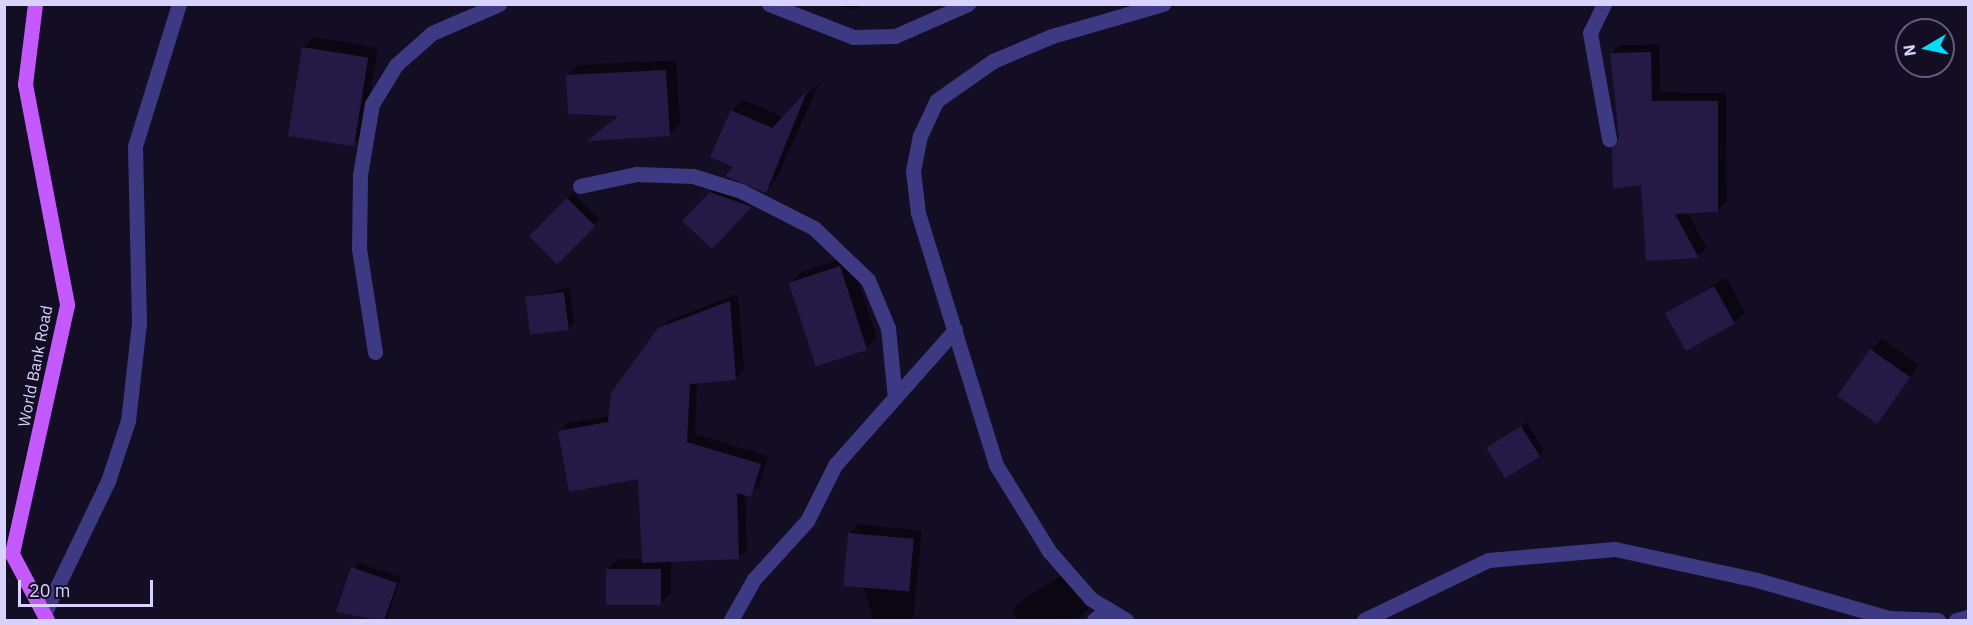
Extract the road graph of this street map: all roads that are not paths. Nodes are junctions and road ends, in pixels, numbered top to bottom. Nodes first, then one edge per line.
1 (35, 4) edge
2 (179, 4) edge
3 (499, 4) edge
4 (769, 4) edge
5 (968, 4) edge
6 (1163, 4) edge
7 (1604, 4) edge
8 (1609, 139) dead end
9 (580, 186) dead end
10 (954, 330) junction
11 (375, 352) dead end
12 (895, 398) junction
13 (1108, 609) junction
14 (46, 617) edge
15 (1968, 617) edge
16 (731, 621) edge
17 (1094, 621) edge
18 (1126, 621) edge
19 (1364, 621) edge
20 (1938, 621) edge
21 (1956, 621) edge

1 - 14 main road, World Bank Road
2 - 14 street
3 - 11 street
4 - 5 street
6 - 10 street
7 - 8 street
9 - 12 street
10 - 12 street
10 - 13 street
12 - 16 street
13 - 17 street
13 - 18 street
15 - 21 street
19 - 20 street

